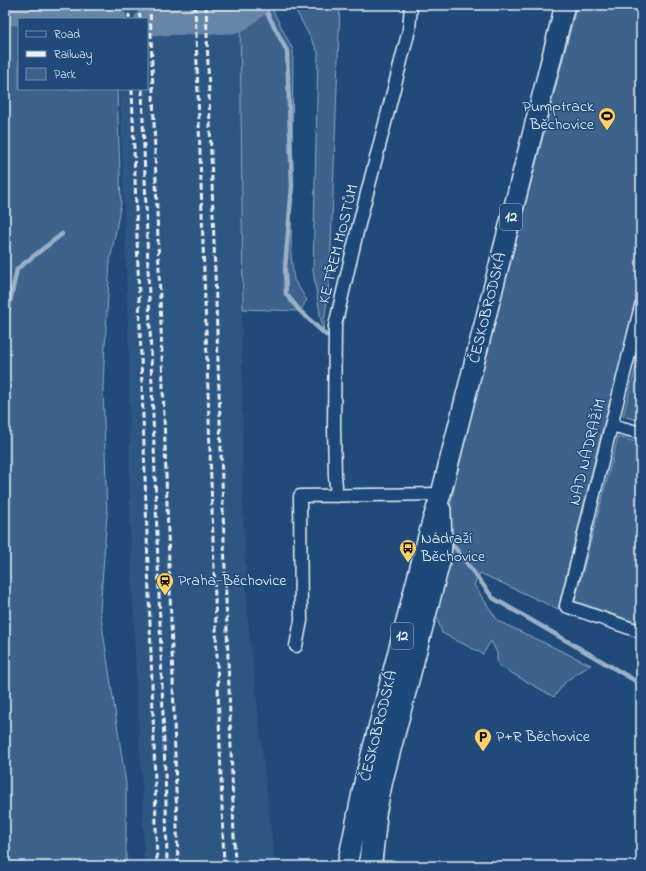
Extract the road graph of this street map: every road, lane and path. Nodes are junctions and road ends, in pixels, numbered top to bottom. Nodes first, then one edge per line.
1 (411, 5) edge
2 (565, 5) edge
3 (641, 306) edge
4 (611, 425) junction
5 (641, 433) edge
6 (441, 494) junction
7 (337, 496) junction
8 (641, 632) edge
9 (296, 646) dead end
10 (374, 820) junction
11 (347, 866) edge
12 (365, 866) edge
13 (370, 866) edge

1 - 7 street, KE TŘEM MOSTŮM
2 - 6 main road, ČESKOBRODSKÁ / 12
3 - 4 street, NAD NÁDRAŽÍM
4 - 5 street
4 - 8 street, NAD NÁDRAŽÍM
6 - 7 street
6 - 10 main road, ČESKOBRODSKÁ
6 - 11 main road, ČESKOBRODSKÁ / 12
7 - 9 street
10 - 12 main road, ČESKOBRODSKÁ
10 - 13 highway

